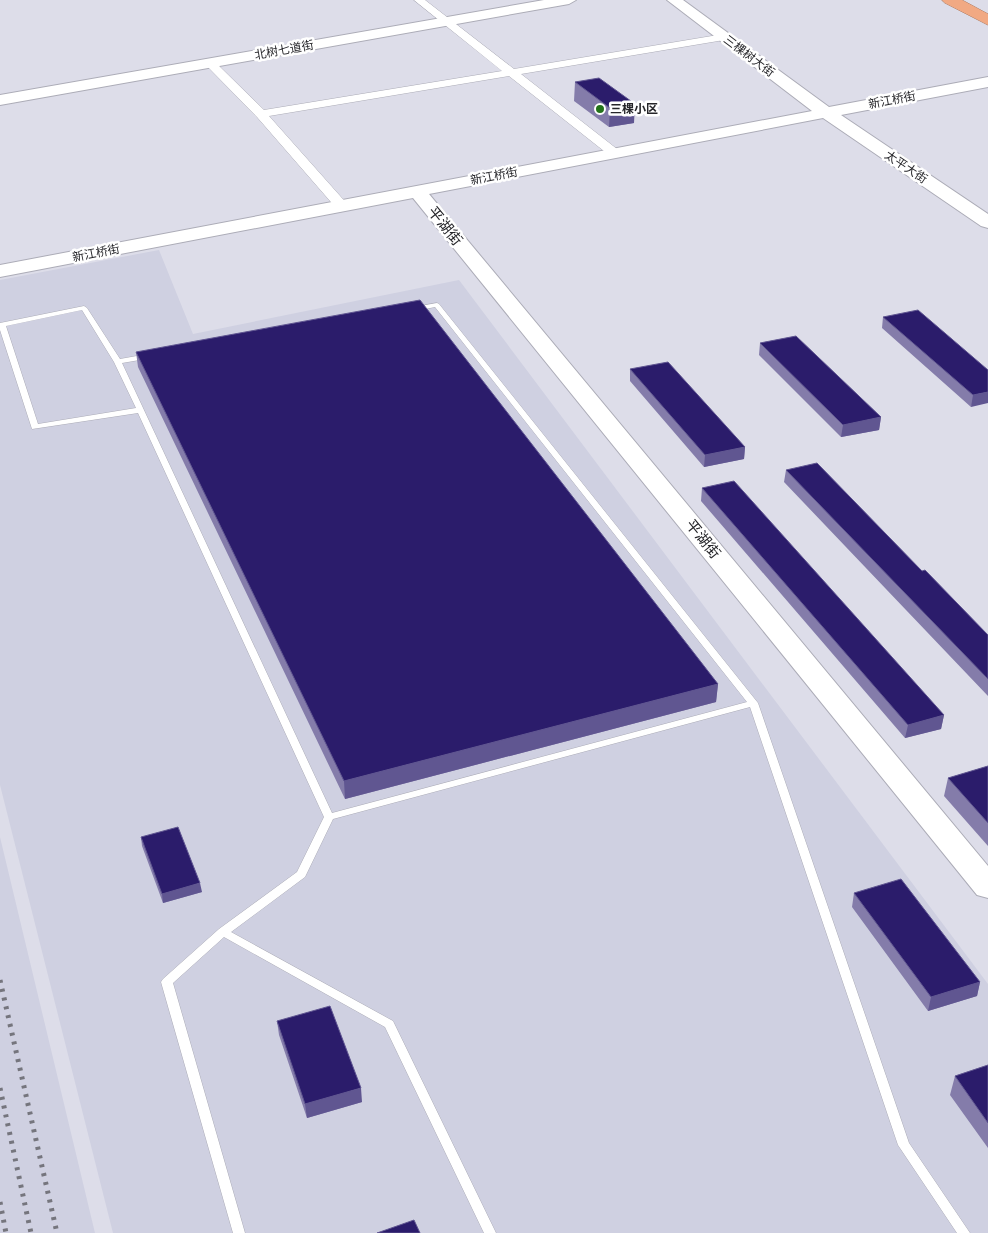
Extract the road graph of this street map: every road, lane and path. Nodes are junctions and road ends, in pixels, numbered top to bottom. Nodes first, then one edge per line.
1 (419, 0) edge
2 (545, 0) edge
3 (569, 0) edge
4 (674, 0) edge
5 (950, 0) edge
6 (972, 0) edge
7 (988, 8) edge
8 (444, 20) junction
9 (988, 20) edge
10 (724, 37) junction
11 (210, 63) junction
12 (510, 72) junction
13 (988, 82) edge
14 (0, 95) edge
15 (0, 100) edge
16 (825, 112) junction
17 (261, 114) junction
18 (613, 152) junction
19 (417, 192) junction
20 (342, 206) junction
21 (988, 222) edge
22 (0, 272) edge
23 (408, 310) edge
24 (156, 355) edge
25 (118, 362) junction
26 (140, 410) junction
27 (753, 703) junction
28 (328, 817) junction
29 (988, 886) edge
30 (223, 932) junction
31 (239, 1233) edge
32 (490, 1233) edge
33 (964, 1233) edge

1 - 8 street
2 - 8 street, 北树七道街
3 - 8 street, 北树七道街
4 - 10 street, 三棵树大街
5 - 9 highway
6 - 7 highway
8 - 11 street, 北树七道街
8 - 12 street
8 - 14 street, 北树七道街
10 - 12 street
10 - 16 street, 三棵树大街
11 - 15 street, 北树七道街
11 - 17 street
12 - 17 street
12 - 18 street
13 - 16 street, 新江桥街
16 - 18 street, 新江桥街
16 - 21 street, 太平大街
17 - 20 street
18 - 19 street, 新江桥街
19 - 20 street, 新江桥街
19 - 29 street, 平湖街
20 - 22 street, 新江桥街
23 - 27 lane
24 - 25 lane
25 - 26 lane
25 - 26 lane
26 - 28 lane
27 - 28 lane
27 - 33 lane
28 - 30 lane
30 - 31 lane
30 - 32 lane

